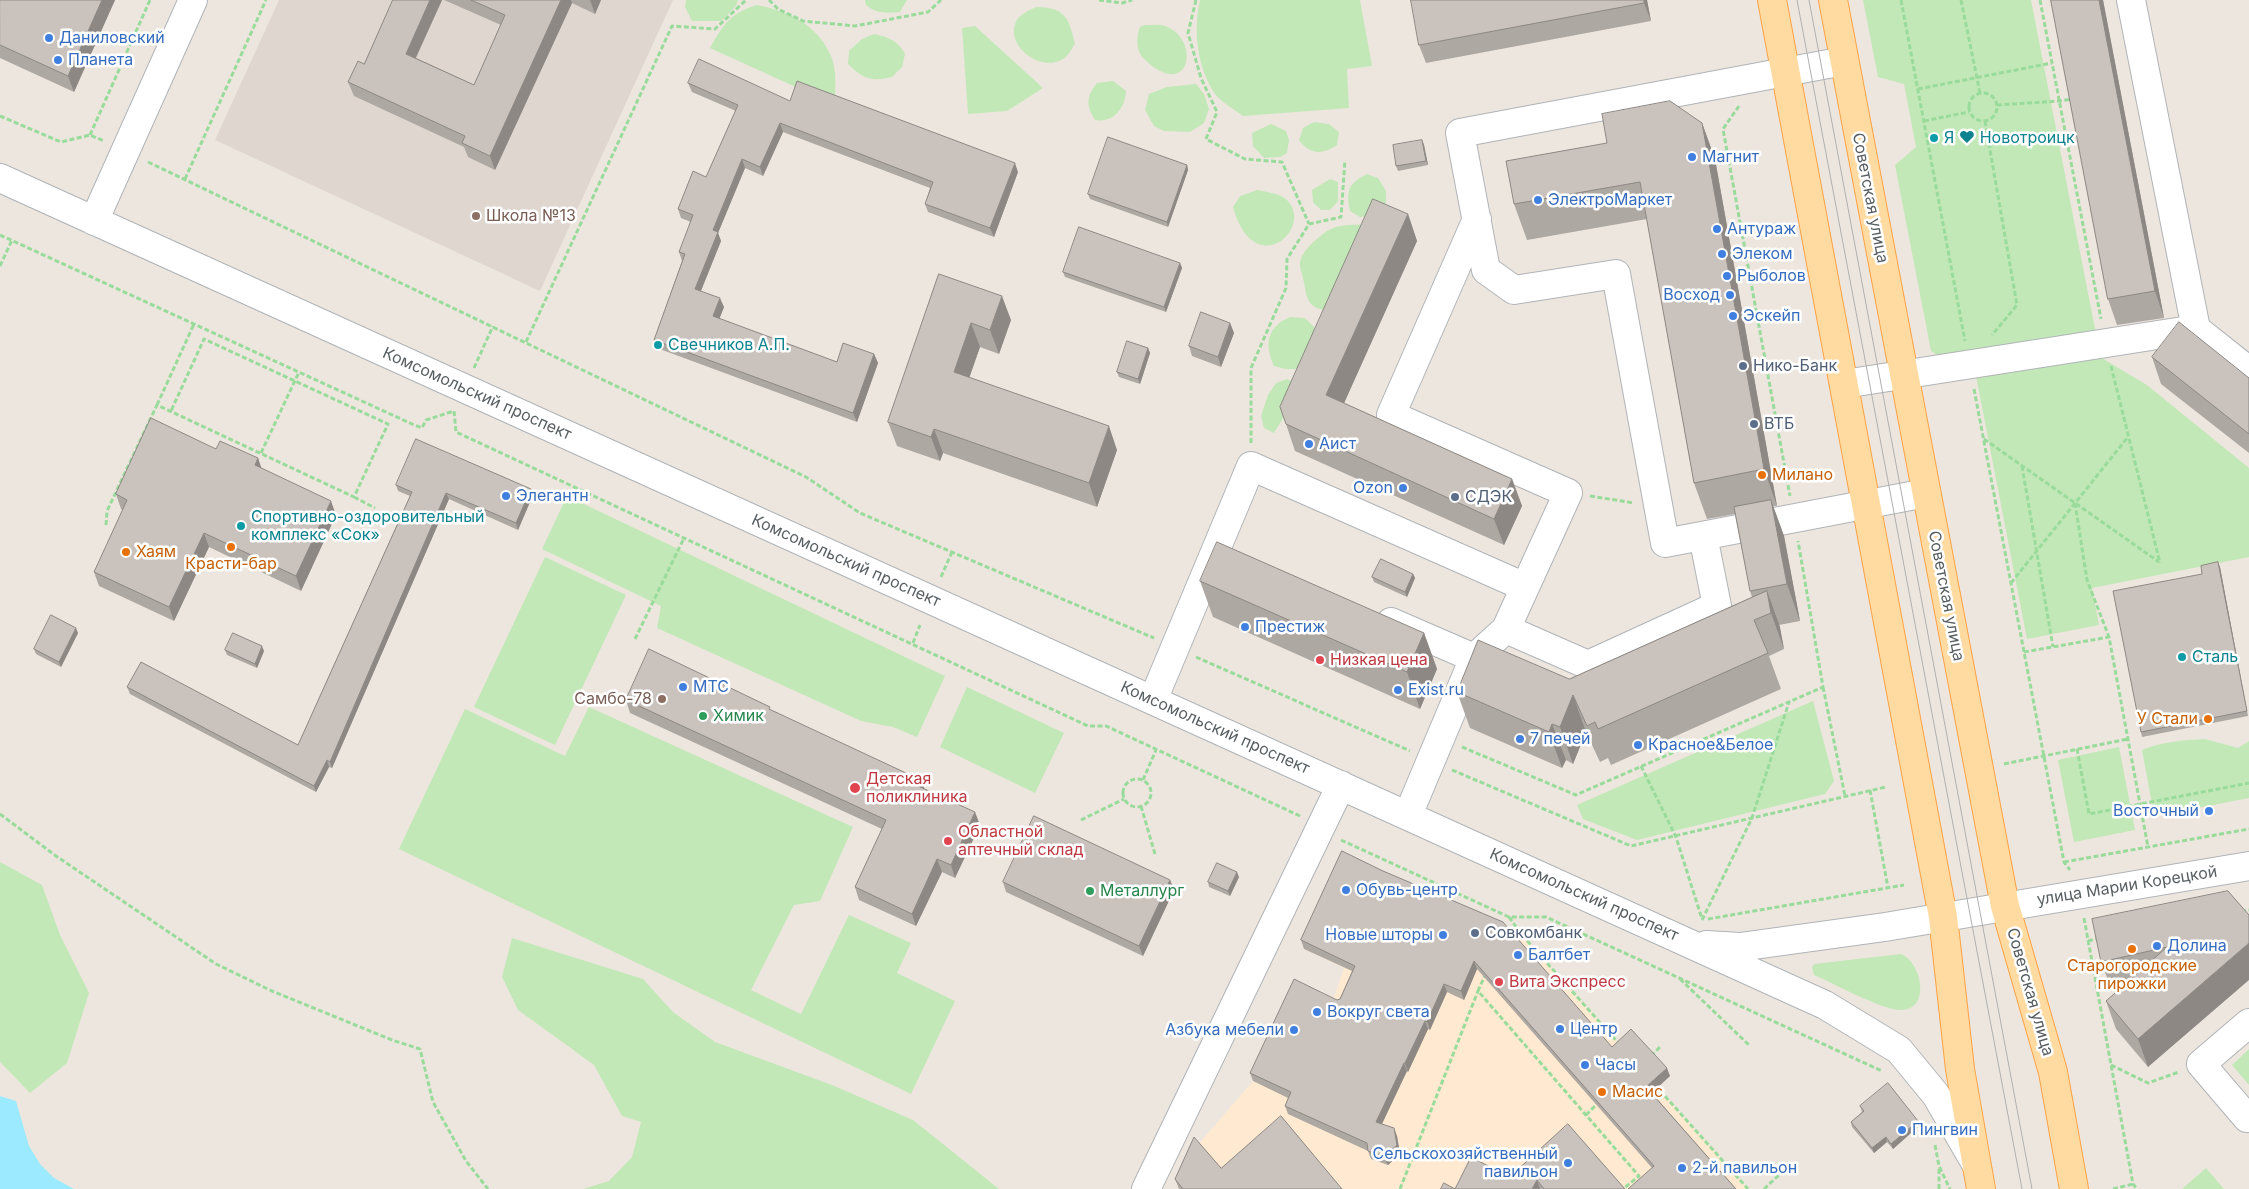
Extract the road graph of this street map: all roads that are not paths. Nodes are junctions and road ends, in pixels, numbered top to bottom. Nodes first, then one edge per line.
1 (192, 0) edge
2 (1772, 0) edge
3 (1832, 0) edge
4 (2132, 0) edge
5 (1844, 61) junction
6 (1786, 72) junction
7 (0, 178) edge
8 (1477, 218) junction
9 (94, 221) junction
10 (2196, 329) junction
11 (2249, 371) edge
12 (1904, 374) junction
13 (1844, 384) junction
14 (1926, 493) junction
15 (1866, 504) junction
16 (1703, 536) junction
17 (1525, 587) junction
18 (1364, 610) edge
19 (1506, 629) junction
20 (1474, 658) junction
21 (1153, 700) junction
22 (1341, 785) junction
23 (1408, 815) junction
24 (2249, 866) edge
25 (2005, 906) junction
26 (1943, 917) junction
27 (1697, 932) junction
28 (2249, 1023) edge
29 (2247, 1118) dead end
30 (1979, 1177) edge
31 (1146, 1189) edge
32 (2074, 1189) edge

1 - 9 street
2 - 6 main road
3 - 5 main road, Советская улица
4 - 10 street
5 - 6 street
5 - 12 main road, Советская улица
6 - 8 street
6 - 13 main road
7 - 9 street, Комсомольский проспект
8 - 16 street
8 - 17 street
9 - 21 street, Комсомольский проспект
10 - 11 street
10 - 12 street
12 - 13 street
12 - 14 main road, Советская улица
13 - 15 main road
14 - 15 street
14 - 25 main road, Советская улица
15 - 16 street
15 - 26 main road
16 - 19 street
17 - 19 street
17 - 21 street
18 - 20 street
19 - 20 street
20 - 23 street
21 - 22 street, Комсомольский проспект
22 - 23 street, Комсомольский проспект
22 - 31 street
23 - 27 street, Комсомольский проспект
24 - 25 street, улица Марии Корецкой
25 - 26 street, улица Марии Корецкой
25 - 32 main road, Советская улица
26 - 27 street, Комсомольский проспект
26 - 30 main road
27 - 30 street, Комсомольский проспект
28 - 29 street

